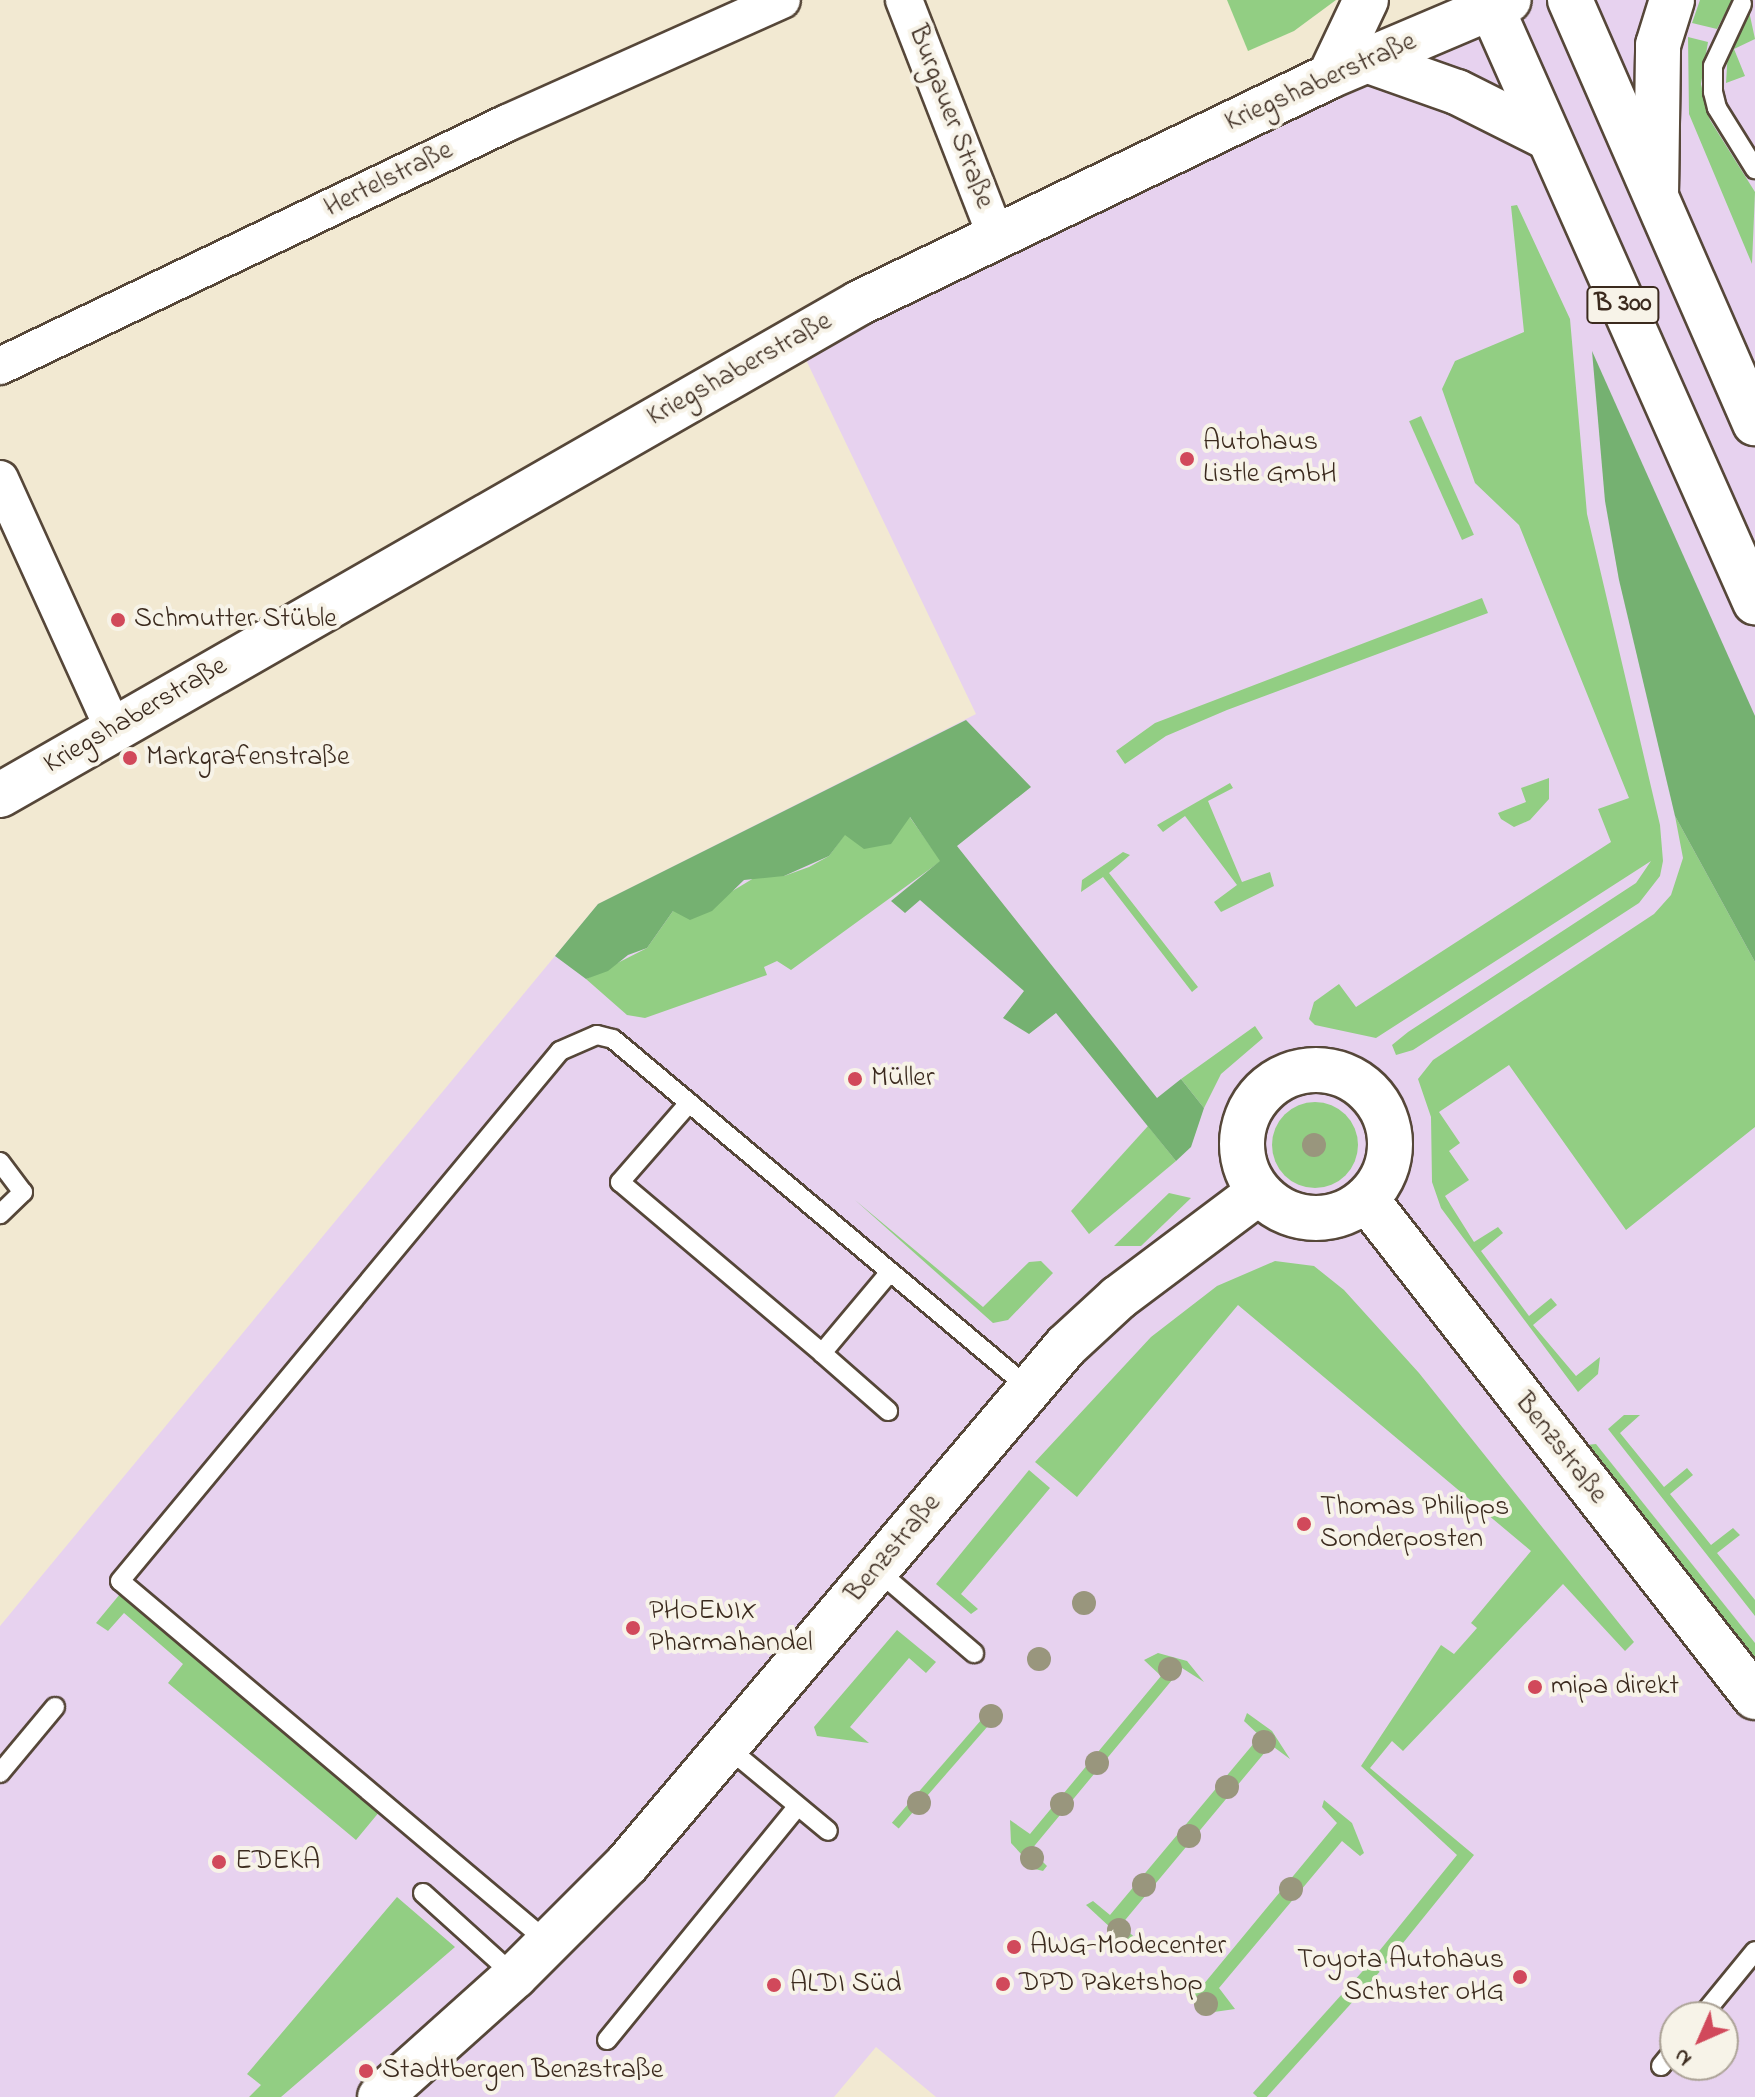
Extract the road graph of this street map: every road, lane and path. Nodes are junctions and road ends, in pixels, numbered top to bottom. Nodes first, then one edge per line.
1 (782, 0) edge
2 (904, 0) edge
3 (1366, 0) edge
4 (1570, 0) edge
5 (1672, 0) edge
6 (1496, 2) edge
7 (1742, 4) dead end
8 (1348, 68) junction
9 (1547, 137) junction
10 (1755, 169) edge
11 (1656, 195) junction
12 (995, 234) junction
13 (0, 366) edge
14 (1755, 423) edge
15 (0, 479) edge
16 (1755, 602) edge
17 (113, 728) junction
18 (0, 795) edge
19 (689, 1103) junction
20 (0, 1162) edge
21 (1259, 1192) junction
22 (1366, 1199) junction
23 (0, 1214) edge
24 (890, 1272) junction
25 (822, 1353) junction
26 (1030, 1389) junction
27 (888, 1411) dead end
28 (877, 1570) junction
29 (974, 1653) dead end
30 (1755, 1697) edge
31 (55, 1707) dead end
32 (727, 1747) junction
33 (0, 1773) edge
34 (797, 1807) junction
35 (828, 1831) dead end
36 (423, 1893) dead end
37 (549, 1943) junction
38 (1755, 1951) edge
39 (515, 1976) junction
40 (1714, 2001) edge
41 (607, 2040) dead end
42 (380, 2097) edge

1 - 13 street, Hertelstraße
2 - 12 street, Burgauer Straße
3 - 8 main road
4 - 11 main road, B 300
5 - 11 main road
6 - 8 main road, Kriegshaberstraße
6 - 9 main road, B 300
7 - 10 lane
8 - 9 main road
8 - 12 main road, Kriegshaberstraße
9 - 16 main road, B 300
11 - 14 main road, B 300
12 - 17 main road, Kriegshaberstraße
15 - 17 street
17 - 18 main road, Kriegshaberstraße
19 - 24 lane
19 - 25 lane
19 - 37 lane
20 - 23 lane
21 - 22 main road
21 - 22 main road
21 - 26 main road, Benzstraße
22 - 30 main road, Benzstraße
24 - 25 lane
24 - 26 lane
25 - 27 lane
26 - 28 main road, Benzstraße
28 - 29 lane
28 - 32 main road, Benzstraße
31 - 33 lane
32 - 34 lane
32 - 37 main road, Benzstraße
34 - 35 lane
34 - 41 lane
36 - 39 lane
37 - 39 main road, Benzstraße
38 - 40 lane
39 - 42 main road, Benzstraße

